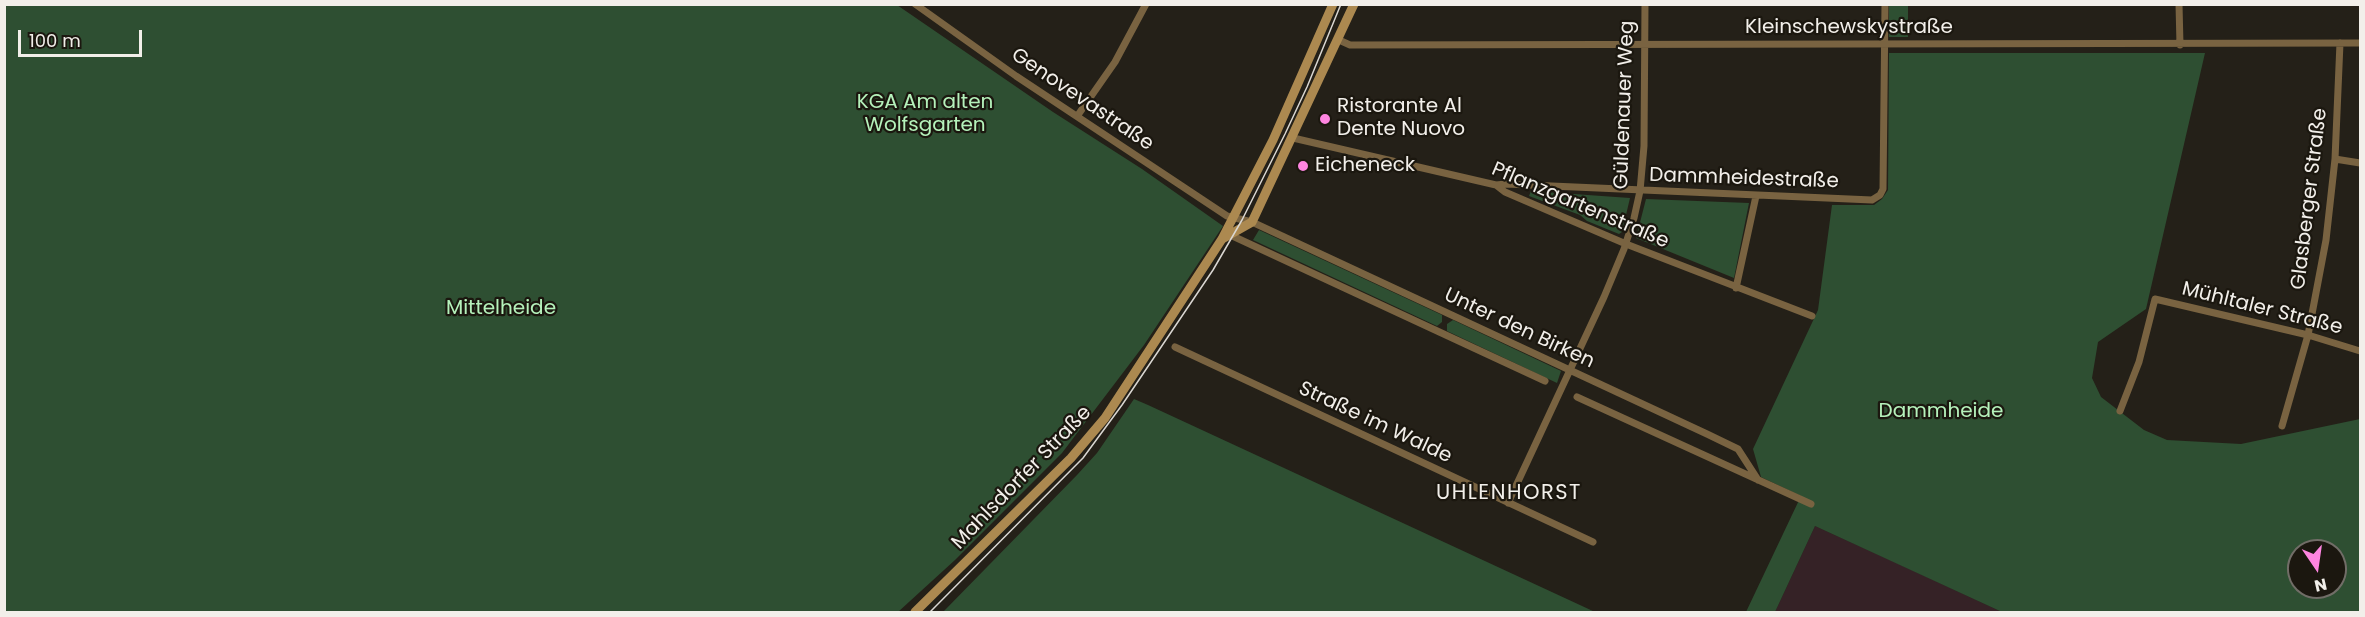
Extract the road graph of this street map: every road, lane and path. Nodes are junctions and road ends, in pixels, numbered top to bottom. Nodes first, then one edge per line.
1 (915, 4) edge
2 (1146, 4) edge
3 (1333, 4) edge
4 (1354, 4) edge
5 (1645, 4) edge
6 (1885, 4) edge
7 (2179, 4) edge
8 (1339, 40) junction
9 (2340, 43) junction
10 (2361, 43) edge
11 (1885, 44) junction
12 (1645, 45) junction
13 (2180, 45) junction
14 (1078, 115) junction
15 (1293, 138) junction
16 (2336, 159) junction
17 (2361, 163) edge
18 (1496, 185) junction
19 (1640, 191) junction
20 (1756, 196) junction
21 (1233, 218) junction
22 (1252, 222) junction
23 (1226, 235) junction
24 (1626, 244) junction
25 (1736, 288) junction
26 (1812, 316) dead end
27 (2308, 335) junction
28 (1175, 347) dead end
29 (2361, 351) edge
30 (1569, 371) junction
31 (1545, 381) dead end
32 (1577, 397) dead end
33 (2120, 411) dead end
34 (2282, 426) dead end
35 (1758, 480) junction
36 (1508, 503) junction
37 (1811, 504) dead end
38 (1593, 542) dead end
39 (915, 612) edge

1 - 14 street, Genovevastraße
2 - 14 street
3 - 21 main road, Mahlsdorfer Straße
4 - 8 main road
5 - 12 street, Güldenauer Weg
6 - 11 street
7 - 13 street
8 - 12 street, Kleinschewskystraße
8 - 15 main road
9 - 10 street, Kleinschewskystraße
9 - 13 street, Kleinschewskystraße
9 - 16 street, Glasberger Straße
11 - 12 street, Kleinschewskystraße
11 - 13 street, Kleinschewskystraße
11 - 20 street, Dammheidestraße
12 - 19 street, Güldenauer Weg
14 - 21 street, Genovevastraße
15 - 18 street, Pflanzgartenstraße
15 - 22 main road
16 - 17 street
16 - 27 street, Glasberger Straße
18 - 19 street, Dammheidestraße
18 - 24 street, Pflanzgartenstraße
19 - 20 street, Dammheidestraße
19 - 24 street, Güldenauer Weg
20 - 25 street
21 - 22 street, Genovevastraße
21 - 23 main road, Mahlsdorfer Straße
22 - 23 main road, Mahlsdorfer Straße
22 - 30 street, Unter den Birken
23 - 31 street, Unter den Birken
23 - 39 main road, Mahlsdorfer Straße
24 - 25 street, Pflanzgartenstraße
24 - 30 street, Güldenauer Weg
25 - 26 street, Pflanzgartenstraße
27 - 29 street, Mühltaler Straße
27 - 33 street, Mühltaler Straße
27 - 34 street, Glasberger Straße
28 - 36 street, Straße im Walde
30 - 35 street, Unter den Birken
30 - 36 street, Güldenauer Weg
32 - 35 street, Unter den Birken
35 - 37 street, Unter den Birken
36 - 38 street, Straße im Walde

